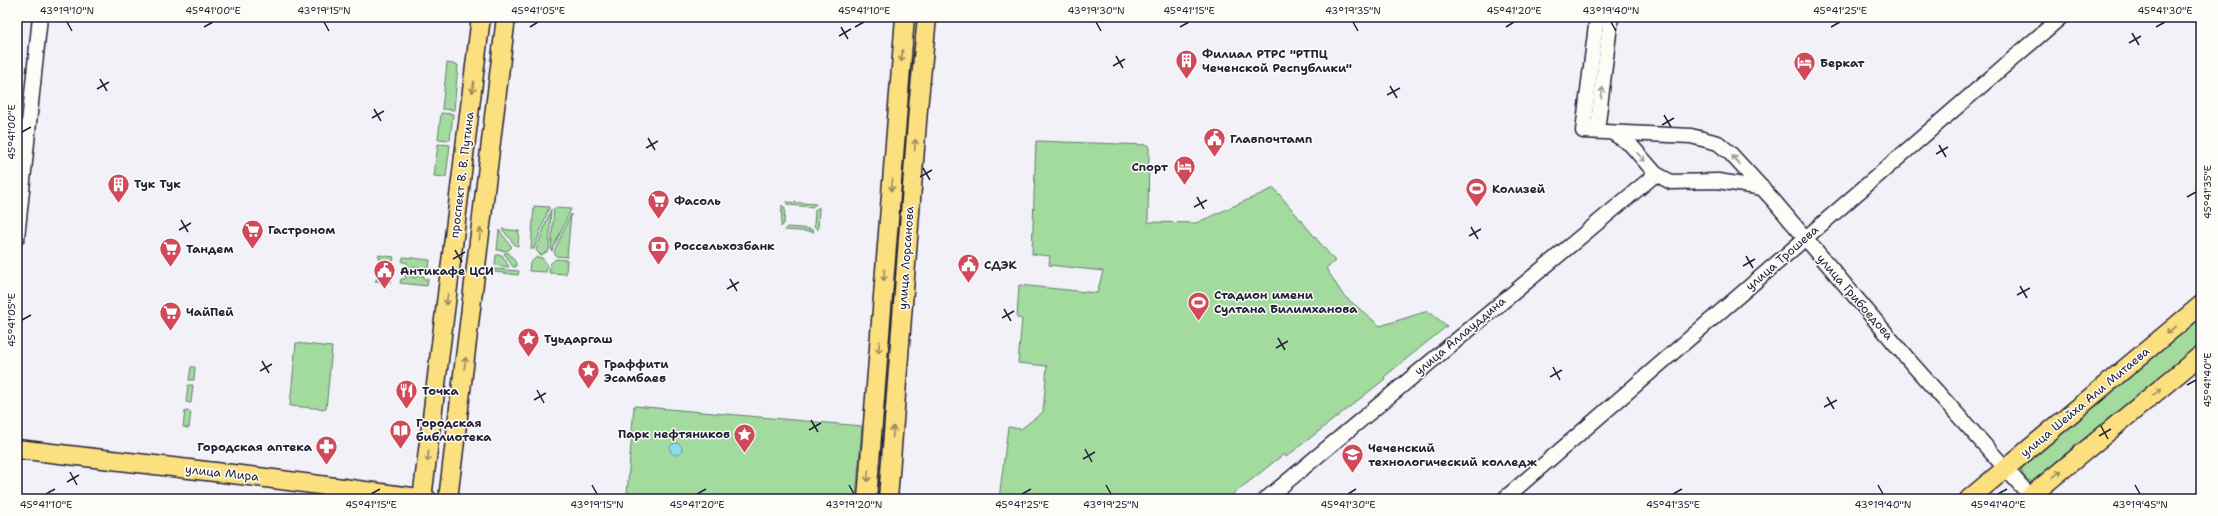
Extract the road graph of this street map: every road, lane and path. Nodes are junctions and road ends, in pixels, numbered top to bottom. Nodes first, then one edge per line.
1 (40, 17) edge
2 (482, 17) edge
3 (506, 17) edge
4 (905, 17) edge
5 (927, 17) edge
6 (1597, 17) edge
7 (1611, 17) edge
8 (2061, 17) edge
9 (1590, 131) junction
10 (1611, 132) junction
11 (1656, 174) junction
12 (1763, 188) junction
13 (17, 238) edge
14 (1805, 239) junction
15 (2201, 305) edge
16 (2201, 355) edge
17 (17, 449) edge
18 (2006, 469) junction
19 (2030, 498) edge
20 (424, 499) edge
21 (448, 499) edge
22 (866, 499) edge
23 (888, 499) edge
24 (1266, 499) edge
25 (1504, 499) edge
26 (1969, 499) edge

1 - 13 street
2 -> 20 main road, проспект В. В. Путина
21 -> 3 main road, проспект В. В. Путина
4 -> 22 main road, улица Лорсанова
23 -> 5 main road, улица Лорсанова
6 - 9 street
9 -> 7 street
8 - 14 street, улица Трошева
9 - 10 street, улица Грибоедова
10 -> 11 street
12 -> 10 street, улица Грибоедова
11 - 12 street
11 - 24 street, улица Аллауддина
12 - 14 street, улица Грибоедова
14 - 18 street, улица Грибоедова
14 - 25 street, улица Трошева
15 -> 18 main road, улица Шейха Али Митаева
19 -> 16 main road
17 - 20 main road, улица Мира
18 - 19 street, улица Грибоедова
18 - 26 main road, улица Шейха Али Митаева

